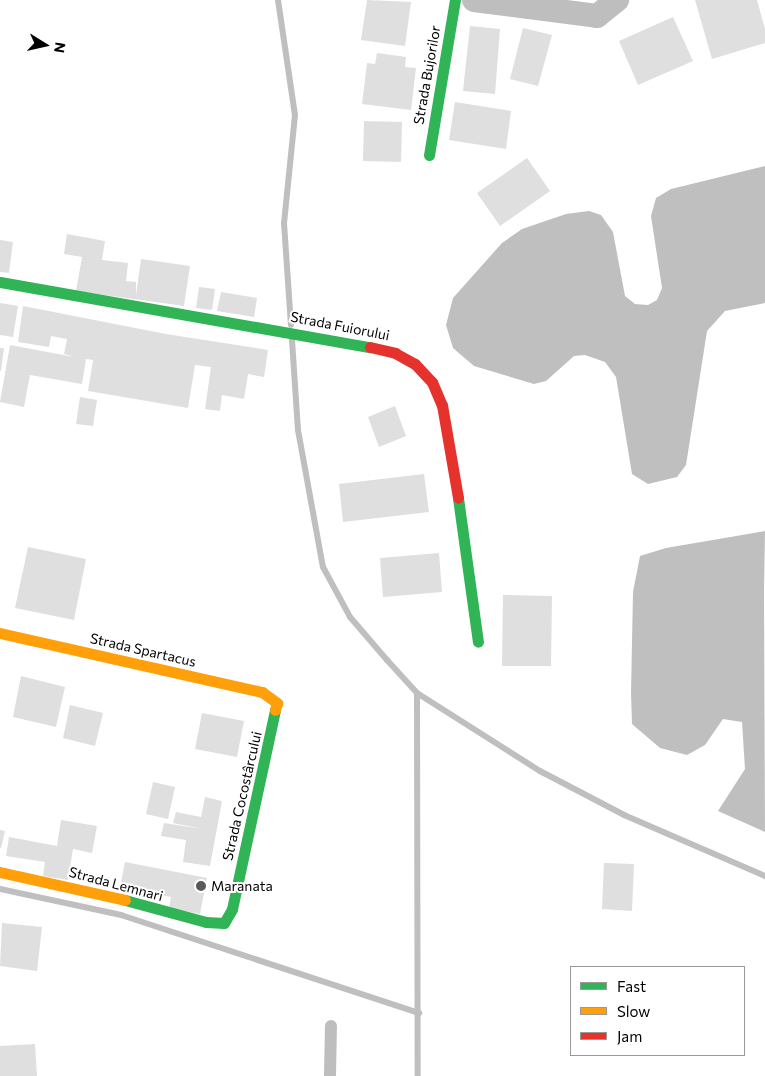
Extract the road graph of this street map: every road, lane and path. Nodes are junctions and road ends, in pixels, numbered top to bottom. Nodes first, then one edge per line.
1 (455, 0) edge
2 (474, 0) edge
3 (617, 0) edge
4 (429, 155) dead end
5 (0, 282) edge
6 (0, 633) edge
7 (478, 642) dead end
8 (277, 703) joint
9 (0, 872) edge
10 (224, 923) joint
11 (331, 1026) dead end
12 (330, 1076) edge

1 - 4 street, Strada Bujorilor
2 - 3 street
5 - 7 street, Strada Fuiorului
6 - 8 street, Strada Spartacus
8 - 10 street, Strada Cocostârcului
9 - 10 street, Strada Lemnari
11 - 12 lane

